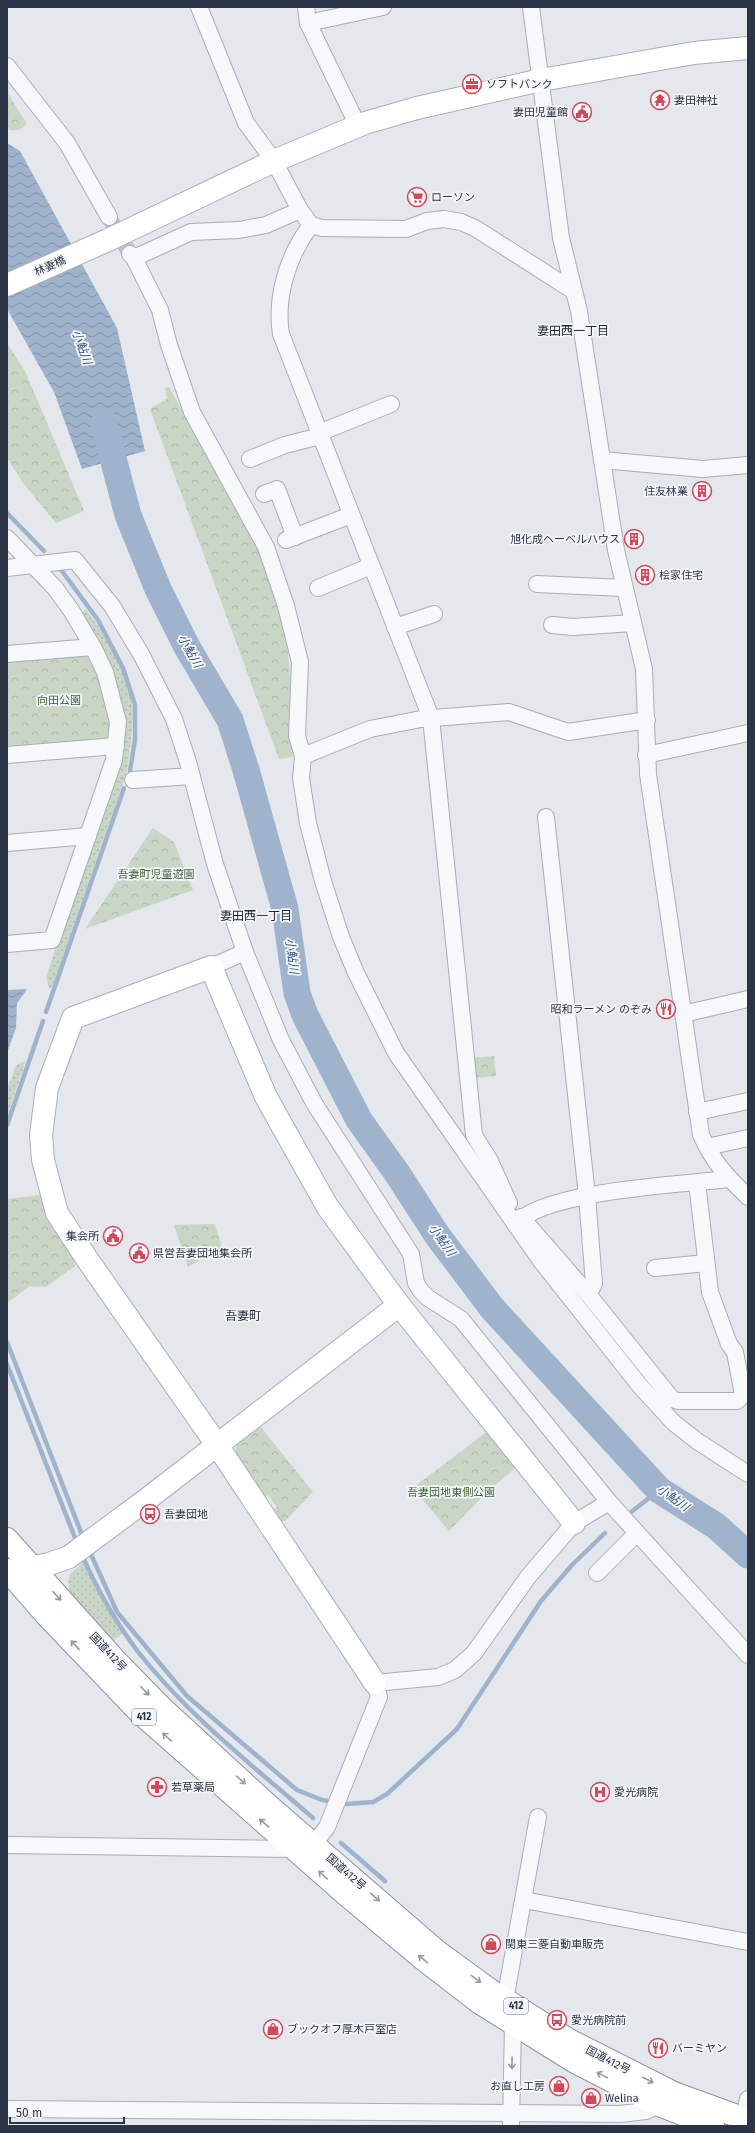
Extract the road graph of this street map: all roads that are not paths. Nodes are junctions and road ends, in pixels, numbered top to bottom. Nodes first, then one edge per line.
1 (199, 7) edge
2 (383, 7) edge
3 (531, 7) edge
4 (307, 15) edge
5 (748, 48) edge
6 (7, 66) edge
7 (541, 80) junction
8 (358, 126) junction
9 (274, 161) junction
10 (300, 210) junction
11 (109, 217) tunnel mouth
12 (311, 226) junction
13 (7, 285) edge
14 (572, 290) junction
15 (390, 404) dead end
16 (319, 434) junction
17 (250, 459) dead end
18 (602, 460) junction
19 (748, 464) edge
20 (277, 489) dead end
21 (351, 515) junction
22 (7, 538) edge
23 (32, 566) junction
24 (371, 566) junction
25 (7, 568) edge
26 (537, 584) dead end
27 (318, 588) dead end
28 (624, 588) junction
29 (434, 614) dead end
30 (632, 623) junction
31 (552, 625) dead end
32 (394, 627) junction
33 (93, 647) junction
34 (7, 654) edge
35 (430, 718) junction
36 (647, 720) junction
37 (748, 733) edge
38 (116, 746) junction
39 (7, 755) edge
40 (646, 755) junction
41 (304, 756) junction
42 (192, 776) junction
43 (133, 780) dead end
44 (546, 817) dead end
45 (88, 836) junction
46 (7, 843) edge
47 (7, 944) edge
48 (245, 952) junction
49 (211, 967) junction
50 (748, 999) edge
51 (683, 1014) junction
52 (748, 1101) edge
53 (697, 1112) junction
54 (748, 1138) edge
55 (707, 1147) junction
56 (728, 1178) junction
57 (697, 1183) junction
58 (587, 1196) junction
59 (748, 1197) edge
60 (518, 1220) junction
61 (706, 1264) junction
62 (656, 1268) dead end
63 (421, 1291) junction
64 (588, 1294) junction
65 (399, 1306) junction
66 (740, 1348) edge
67 (745, 1395) edge
68 (217, 1445) junction
69 (748, 1474) edge
70 (609, 1502) junction
71 (574, 1523) junction
72 (637, 1533) junction
73 (7, 1539) edge
74 (30, 1567) junction
75 (8, 1571) edge
76 (597, 1573) dead end
77 (748, 1655) edge
78 (375, 1683) junction
79 (538, 1817) dead end
80 (7, 1846) edge
81 (304, 1846) junction
82 (524, 1900) junction
83 (748, 1942) edge
84 (505, 2000) junction
85 (513, 2024) junction
86 (659, 2105) junction
87 (7, 2109) edge
88 (745, 2116) edge
89 (511, 2119) edge
90 (713, 2126) edge

1 - 9 street
2 - 4 street
3 - 7 street
4 - 8 street
5 - 7 main road, 林妻橋
6 - 11 street
7 - 8 main road, 林妻橋
7 - 14 street
8 - 9 main road, 林妻橋
9 - 10 street
9 - 13 main road, 林妻橋
10 - 12 street
10 - 41 street
12 - 14 street
12 - 16 street
14 - 18 street
15 - 16 street
16 - 17 street
16 - 21 street
18 - 19 street
18 - 28 street
20 - 21 street
21 - 24 street
22 - 23 street
23 - 25 street
23 - 33 street
23 - 42 street
24 - 27 street
24 - 32 street
26 - 28 street
28 - 30 street
29 - 32 street
30 - 31 street
30 - 36 street
32 - 35 street
33 - 34 street
33 - 38 street
35 - 36 street
35 - 41 street
35 - 60 street
36 - 40 street
37 - 40 street
38 - 39 street
38 - 45 street
40 - 51 street
41 - 60 street
42 - 43 street
42 - 48 street
44 - 58 street
45 - 46 street
45 - 47 street
48 - 49 street
48 - 63 street
49 - 65 main road
49 - 68 main road
50 - 51 street
51 - 53 street
52 - 53 street
53 - 55 street
54 - 55 street
55 - 56 street
56 - 57 street
56 - 59 street
57 - 58 street
57 - 61 street
58 - 60 street
58 - 64 street
60 - 64 street
60 - 69 street
61 - 62 street
61 - 66 street
63 - 65 street
63 - 70 street
64 - 67 street
65 - 68 main road
65 - 71 main road
66 - 67 street
68 - 74 main road
68 - 78 main road
70 - 71 street
70 - 72 street
71 - 78 street
72 - 76 street
72 - 77 street
73 - 74 main road, 国道412号 / 412
74 - 75 main road
74 -> 81 main road, 国道412号 / 412
81 -> 75 main road, 国道412号 / 412
78 - 81 street
79 - 82 street
80 - 81 street
81 -> 84 main road, 国道412号 / 412
85 -> 81 main road, 国道412号 / 412
82 - 83 street
82 - 84 street
84 - 85 street
84 -> 88 main road, 国道412号 / 412
86 -> 85 main road, 国道412号 / 412
85 -> 89 street
86 - 89 street
86 - 90 main road, 国道412号 / 412
87 - 89 street

